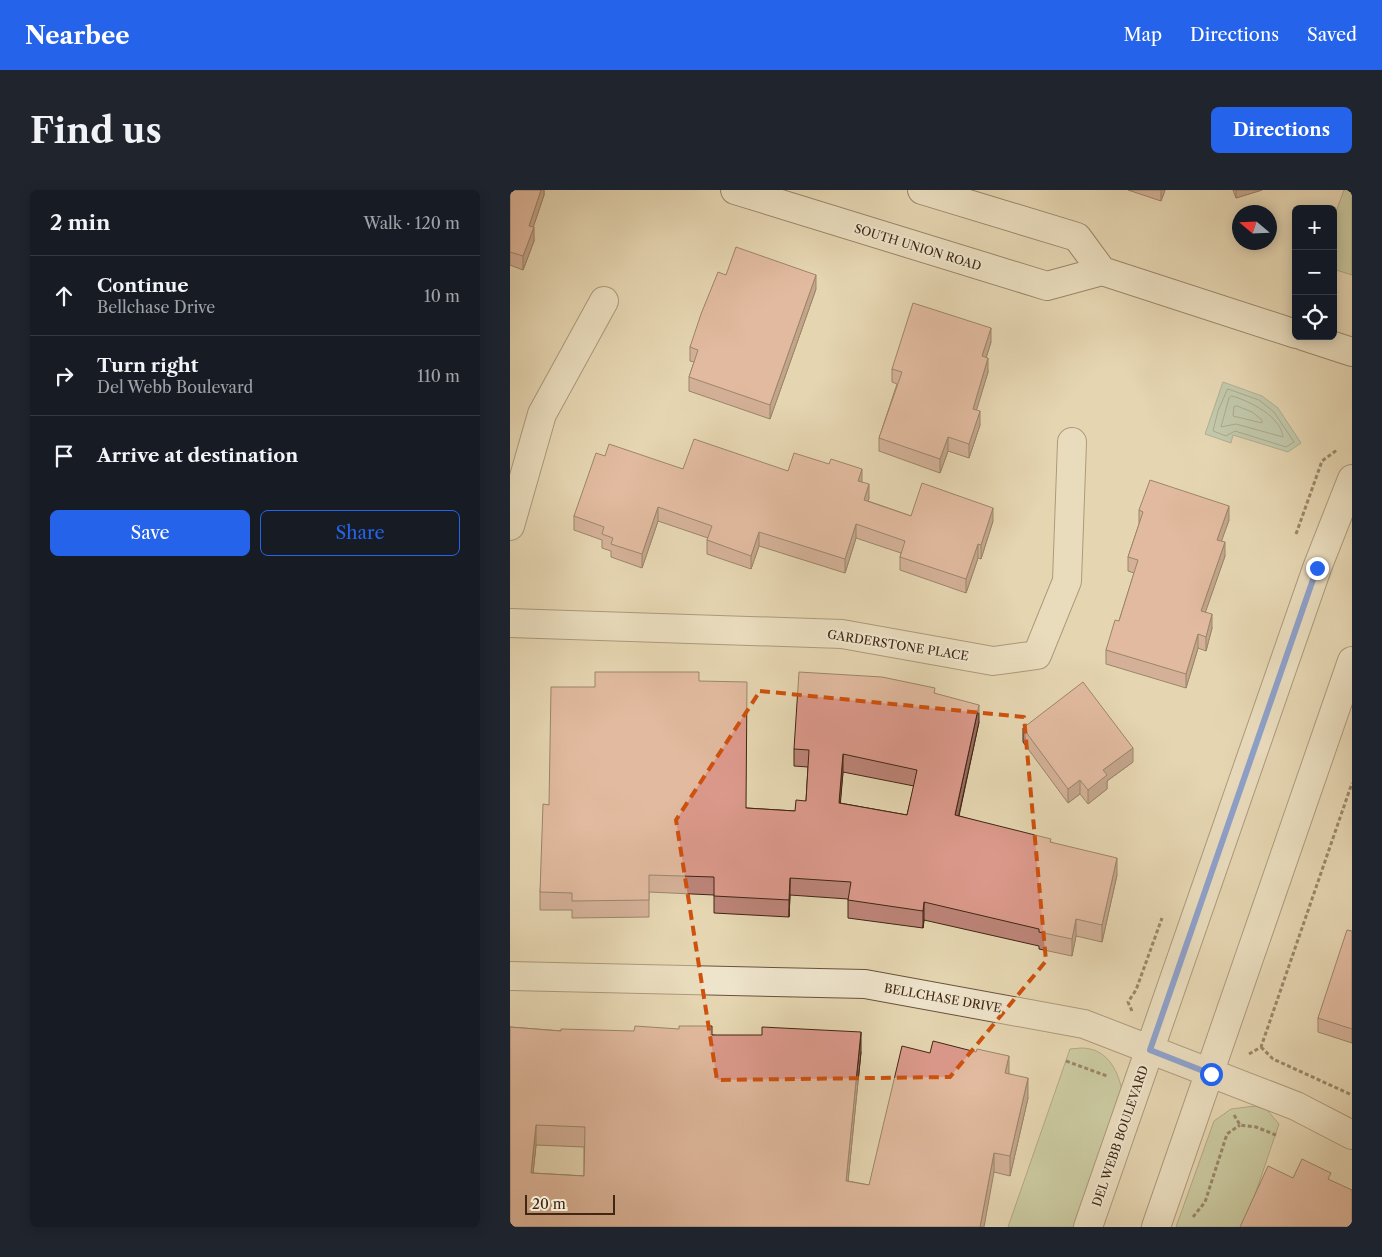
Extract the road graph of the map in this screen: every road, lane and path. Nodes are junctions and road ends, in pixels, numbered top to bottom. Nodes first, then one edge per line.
1 (736, 190) edge
2 (922, 190) edge
3 (1102, 272) junction
4 (604, 301) dead end
5 (1292, 333) edge
6 (1315, 340) edge
7 (1352, 352) edge
8 (1072, 442) dead end
9 (1352, 479) edge
10 (510, 526) edge
11 (510, 624) edge
12 (1352, 660) edge
13 (1352, 783) edge
14 (510, 976) edge
15 (1261, 1047) junction
16 (1150, 1050) junction
17 (1249, 1054) dead end
18 (1066, 1061) dead end
19 (1211, 1074) junction
20 (1106, 1076) dead end
21 (1352, 1095) edge
22 (1231, 1109) dead end
23 (1240, 1125) junction
24 (1276, 1135) dead end
25 (1352, 1135) edge
26 (1192, 1220) dead end
27 (1088, 1227) edge
28 (1156, 1227) edge

1 - 3 street, SOUTH UNION ROAD
2 - 3 street
3 - 5 street
4 - 10 street
6 - 7 street
8 - 11 street, GARDERSTONE PLACE
9 - 16 street, DEL WEBB BOULEVARD
12 - 19 street
13 - 15 path
14 - 16 street, BELLCHASE DRIVE
15 - 17 path
15 - 21 path
16 - 19 street, BELLCHASE DRIVE
16 - 27 street, DEL WEBB BOULEVARD
18 - 20 path
19 - 25 street, BELLCHASE DRIVE
19 - 28 street
22 - 23 path
23 - 24 path
23 - 26 path

